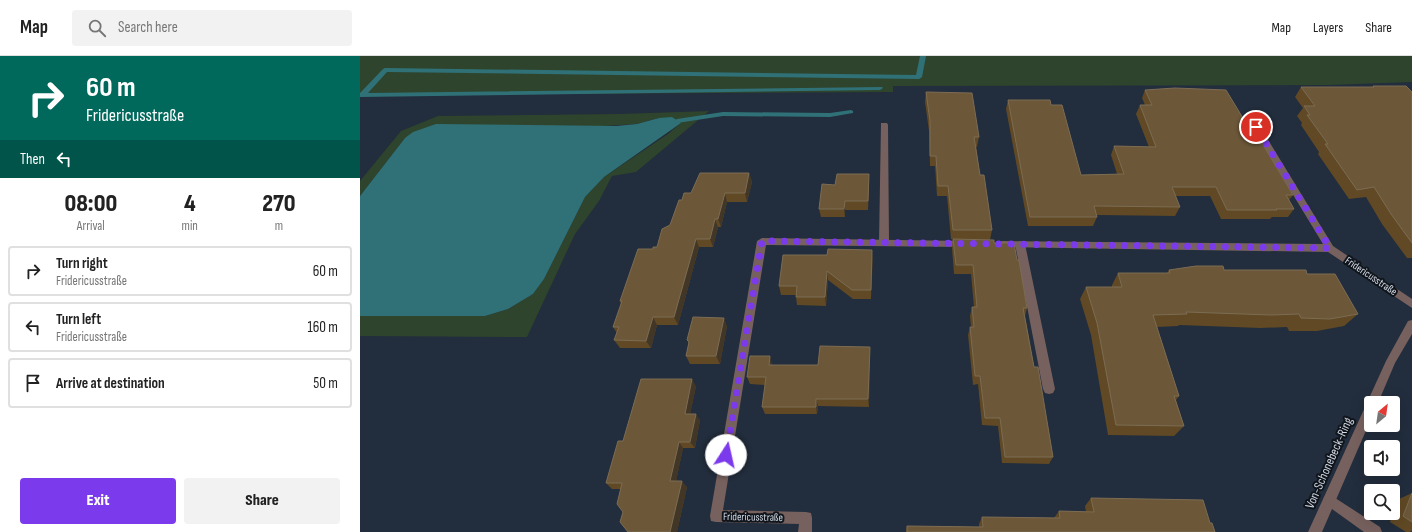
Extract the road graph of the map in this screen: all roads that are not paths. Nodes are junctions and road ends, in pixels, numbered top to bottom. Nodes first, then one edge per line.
1 (884, 125) dead end
2 (1256, 127) dead end
3 (884, 242) junction
4 (978, 244) edge
5 (994, 244) edge
6 (1020, 244) junction
7 (1330, 248) junction
8 (1412, 304) edge
9 (1412, 324) edge
10 (1049, 389) dead end
11 (1376, 396) edge
12 (1364, 422) edge
13 (1329, 500) junction
14 (805, 532) edge
15 (1315, 532) edge
16 (1375, 532) edge

1 - 3 street
2 - 7 street, Fridericusstraße
3 - 4 street, Fridericusstraße
3 - 14 street, Fridericusstraße
5 - 6 street
6 - 7 street
6 - 10 street
7 - 8 street, Fridericusstraße
9 - 11 street, Von-Schonebeck-Ring
12 - 13 street, Von-Schonebeck-Ring
13 - 15 street, Von-Schonebeck-Ring
13 - 16 street

